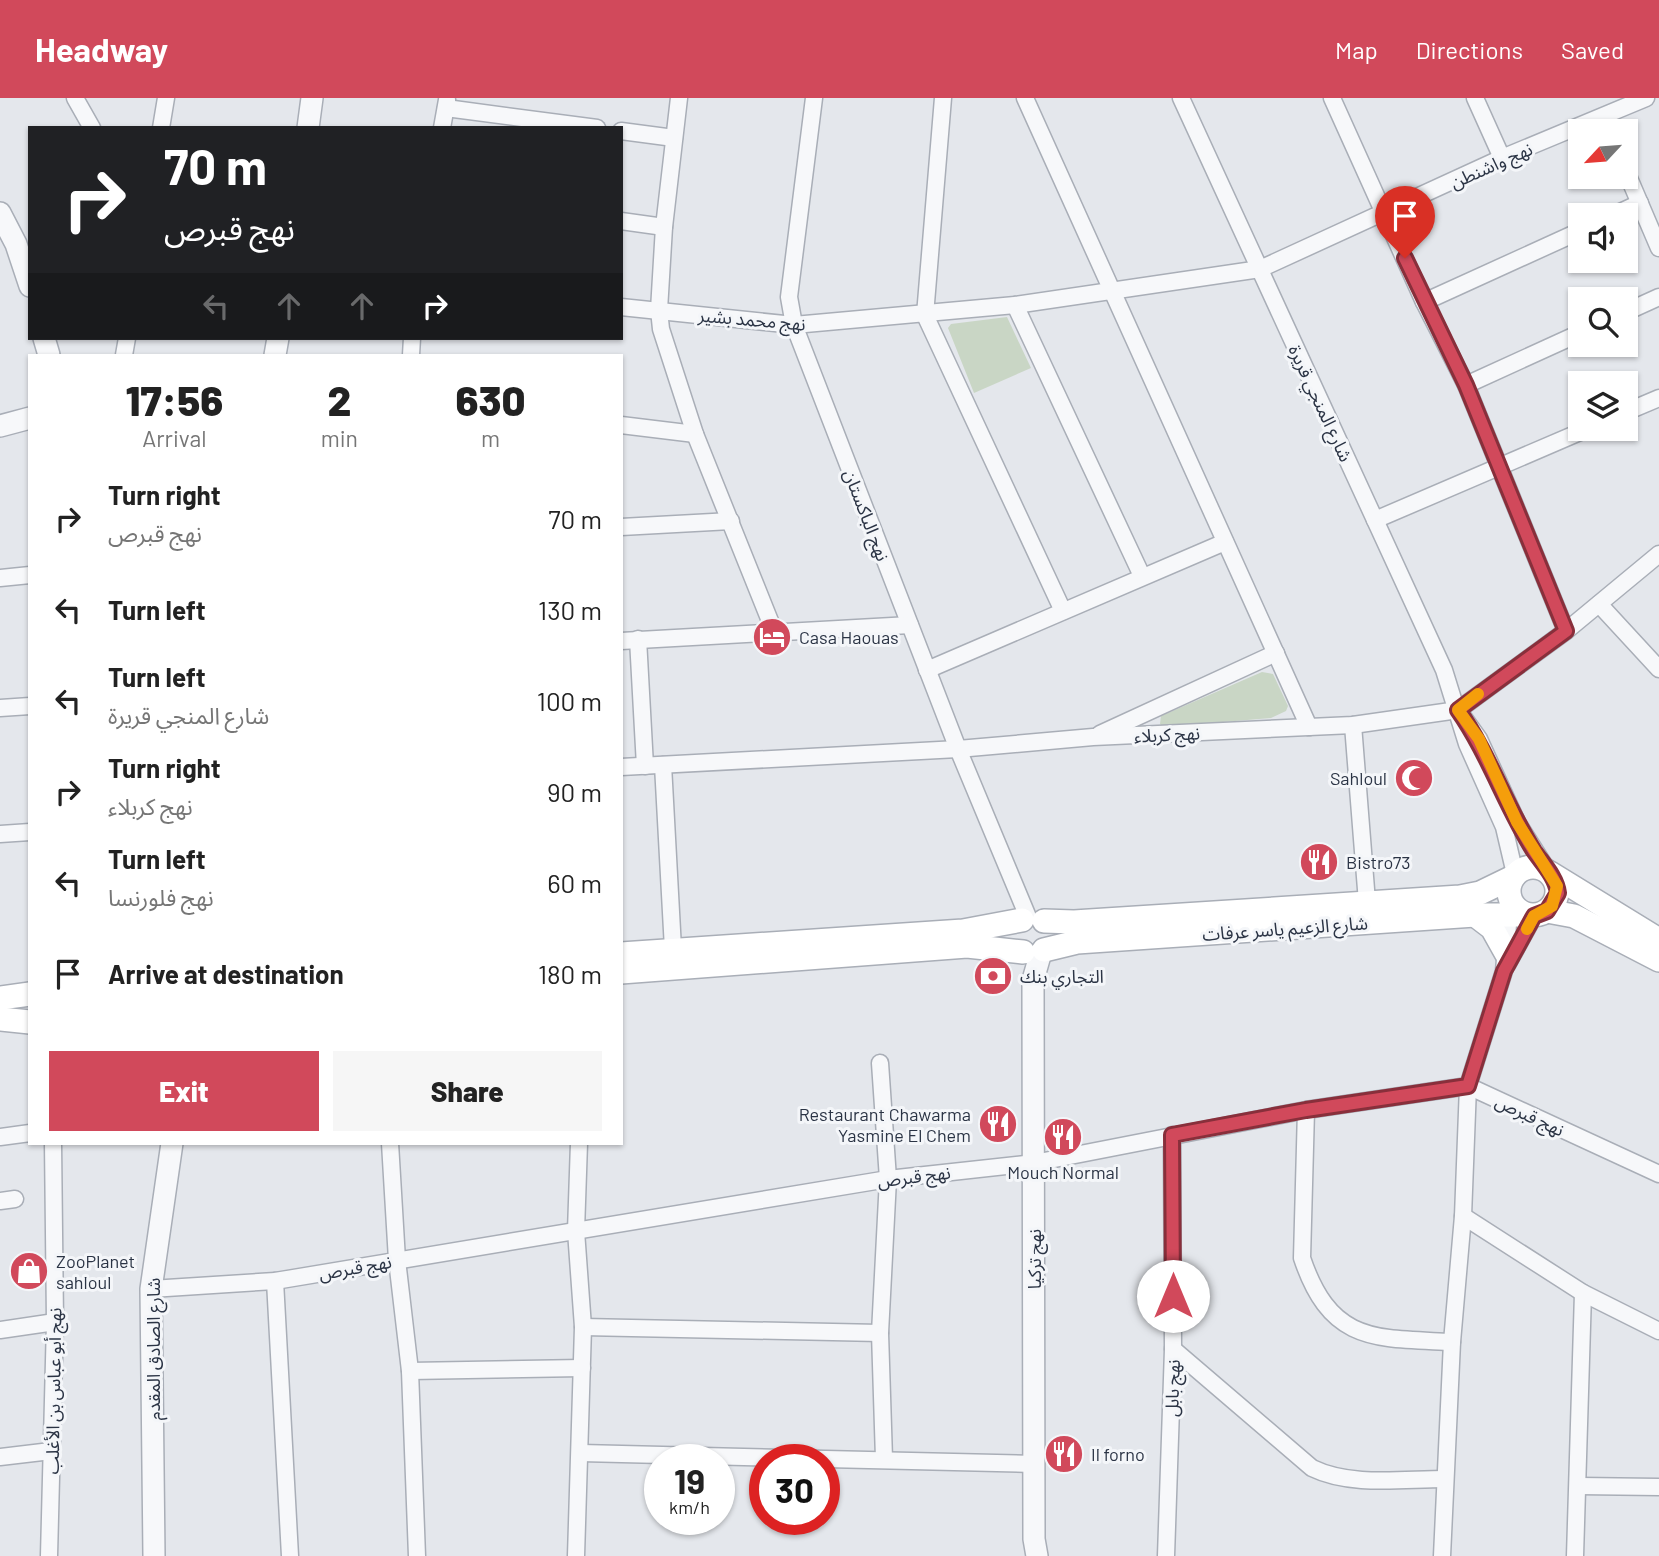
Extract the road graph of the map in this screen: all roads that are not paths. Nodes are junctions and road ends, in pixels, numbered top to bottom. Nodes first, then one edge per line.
1 (75, 98) edge
2 (166, 98) edge
3 (312, 98) edge
4 (679, 98) edge
5 (814, 98) edge
6 (943, 98) edge
7 (1025, 98) edge
8 (1181, 98) edge
9 (1332, 98) edge
10 (1475, 98) edge
11 (1646, 98) edge
12 (447, 103) edge
13 (1615, 119) edge
14 (91, 126) edge
15 (161, 126) edge
16 (307, 126) edge
17 (442, 126) edge
18 (585, 126) edge
19 (623, 131) edge
20 (1568, 137) edge
21 (674, 138) junction
22 (1503, 158) junction
23 (1634, 189) edge
24 (1640, 204) joint
25 (0, 213) edge
26 (1386, 214) junction
27 (623, 221) edge
28 (664, 227) junction
29 (1568, 236) edge
30 (1659, 248) edge
31 (1260, 269) junction
32 (28, 280) edge
33 (1112, 291) junction
34 (1659, 297) edge
35 (1424, 302) junction
36 (1016, 305) junction
37 (623, 307) edge
38 (1638, 307) edge
39 (659, 310) junction
40 (925, 315) junction
41 (794, 326) junction
42 (1568, 338) edge
43 (1466, 385) junction
44 (1659, 398) edge
45 (1638, 407) edge
46 (28, 419) edge
47 (623, 425) edge
48 (0, 426) edge
49 (695, 434) junction
50 (1568, 437) edge
51 (1500, 467) junction
52 (1375, 520) junction
53 (731, 521) junction
54 (623, 527) edge
55 (1225, 542) junction
56 (1659, 554) edge
57 (28, 575) edge
58 (1142, 576) junction
59 (0, 578) edge
60 (1599, 604) junction
61 (1063, 611) junction
62 (910, 625) junction
63 (774, 631) junction
64 (1566, 631) junction
65 (629, 640) edge
66 (1276, 653) junction
67 (1659, 669) edge
68 (928, 670) junction
69 (28, 706) edge
70 (0, 708) edge
71 (1458, 710) junction
72 (1353, 725) junction
73 (1309, 727) junction
74 (1093, 737) junction
75 (958, 749) junction
76 (663, 765) junction
77 (645, 766) junction
78 (623, 767) edge
79 (28, 832) edge
80 (0, 834) edge
81 (1549, 872) junction
82 (1514, 875) junction
83 (1367, 902) junction
84 (1525, 911) junction
85 (1475, 915) junction
86 (1031, 919) junction
87 (1659, 940) edge
88 (673, 949) junction
89 (1034, 952) junction
90 (623, 954) edge
91 (1659, 960) edge
92 (1505, 962) junction
93 (623, 972) edge
94 (28, 994) edge
95 (0, 998) edge
96 (0, 1019) edge
97 (28, 1022) edge
98 (880, 1063) dead end
99 (1468, 1086) junction
100 (1306, 1110) junction
101 (28, 1133) edge
102 (1172, 1135) junction
103 (0, 1136) edge
104 (53, 1145) edge
105 (172, 1145) edge
106 (390, 1145) edge
107 (579, 1145) edge
108 (1034, 1163) junction
109 (1659, 1174) edge
110 (888, 1179) junction
111 (1463, 1216) junction
112 (576, 1231) junction
113 (397, 1260) junction
114 (275, 1282) junction
115 (151, 1289) junction
116 (1583, 1293) junction
117 (55, 1322) junction
118 (583, 1326) junction
119 (0, 1330) edge
120 (1659, 1331) edge
121 (880, 1333) junction
122 (1452, 1342) junction
123 (1173, 1349) junction
124 (582, 1368) junction
125 (410, 1371) junction
126 (51, 1451) junction
127 (580, 1453) junction
128 (0, 1457) edge
129 (884, 1459) junction
130 (1034, 1464) junction
131 (1445, 1479) junction
132 (1579, 1486) junction
133 (1659, 1488) edge
134 (1034, 1550) edge
135 (49, 1556) edge
136 (154, 1556) edge
137 (290, 1556) edge
138 (417, 1556) edge
139 (576, 1556) edge
140 (1166, 1556) edge
141 (1442, 1556) edge
142 (1575, 1556) edge

1 - 14 street
2 - 15 street
3 - 16 street
4 - 21 street
5 - 41 street, نهج الباكستان
6 - 40 street
7 - 33 street
8 - 31 street, شارع المنجي قريرة
9 - 26 street
10 - 22 street
11 - 13 street, نهج واشنطن
12 - 17 street
12 - 18 street
19 - 21 street
20 - 22 street, نهج واشنطن
21 - 28 street
22 - 26 street, نهج واشنطن
23 - 24 street
24 - 30 street
25 - 32 street
26 - 31 street, نهج واشنطن
26 - 35 street
27 - 28 street
28 - 39 street
29 - 35 street
31 - 33 street, نهج واشنطن
31 - 52 street, شارع المنجي قريرة
33 - 36 street, نهج محمد بشير
33 - 55 street
34 - 38 street
35 - 43 street
36 - 40 street, نهج محمد بشير
36 - 58 street
37 - 39 street, نهج محمد بشير
39 - 41 street, نهج محمد بشير
39 - 49 street
40 - 41 street, نهج محمد بشير
40 - 61 street
41 - 62 street, نهج الباكستان
42 - 43 street
43 - 51 street
44 - 45 street
46 - 48 street
47 - 49 street
49 - 53 street
50 - 51 street
51 - 52 street
51 - 64 street
52 - 71 street, شارع المنجي قريرة
53 - 54 street
53 - 63 street
55 - 58 street
55 - 66 street
56 - 60 street, نهج كربلاء
57 - 59 street
58 - 61 street
60 - 64 street, نهج كربلاء
60 - 67 street
61 - 68 street
62 - 63 street
62 - 68 street, نهج الباكستان
63 - 65 street
64 - 71 street, نهج كربلاء
65 - 77 street
66 - 73 street
66 - 74 street
68 - 75 street, نهج الباكستان
69 - 70 street
71 - 72 street, نهج كربلاء
71 - 81 street, شارع المنجي قريرة
71 - 82 street, شارع المنجي قريرة
72 - 73 street, نهج كربلاء
72 - 83 street
73 - 74 street, نهج كربلاء
74 - 75 street, نهج كربلاء
75 - 76 street, نهج كربلاء
75 - 86 street, نهج الباكستان
76 - 77 street, نهج كربلاء
76 - 88 street
77 - 78 street, نهج كربلاء
79 - 80 street
81 - 82 main road
81 - 84 main road
81 - 87 main road
82 - 83 main road, شارع الزعيم ياسر عرفات
82 - 84 main road
83 - 86 main road, شارع الزعيم ياسر عرفات
84 - 85 main road, شارع الزعيم ياسر عرفات
84 - 91 main road, شارع الزعيم ياسر عرفات
84 - 92 street
84 - 92 street
85 - 89 main road, شارع الزعيم ياسر عرفات
85 - 92 main road
86 - 88 main road, شارع الزعيم ياسر عرفات
86 - 89 main road
86 - 89 main road
88 - 90 main road, شارع الزعيم ياسر عرفات
89 - 93 main road, شارع الزعيم ياسر عرفات
89 - 108 street, نهج تركيا
92 - 99 street
94 - 95 main road
96 - 97 main road
98 - 110 street
99 - 100 street, نهج قبرص
99 - 109 street, نهج قبرص
99 - 111 street
100 - 102 street, نهج قبرص
100 - 122 street
101 - 103 street
102 - 108 street, نهج قبرص
102 - 123 street, نهج بابل
104 - 117 street, نهج أبو عباس بن الأغلب
105 - 115 street, شارع الصادق المقدم
106 - 113 street
107 - 112 street
108 - 110 street, نهج قبرص
108 - 130 street, نهج تركيا
110 - 112 street, نهج قبرص
110 - 121 street
111 - 116 street
111 - 122 street
112 - 113 street, نهج قبرص
112 - 118 street
113 - 114 street, نهج قبرص
113 - 125 street
114 - 115 street, نهج قبرص
114 - 137 street
115 - 136 street, شارع الصادق المقدم
116 - 120 street
116 - 132 street
117 - 119 street
117 - 126 street, نهج أبو عباس بن الأغلب
118 - 121 street
118 - 124 street
121 - 129 street
122 - 131 street
123 - 131 street
123 - 140 street, نهج بابل
124 - 125 street
124 - 127 street
125 - 138 street
126 - 128 street
126 - 135 street, نهج أبو عباس بن الأغلب
127 - 129 street
127 - 139 street
129 - 130 street
130 - 134 street, نهج تركيا
131 - 141 street
132 - 133 street
132 - 142 street

